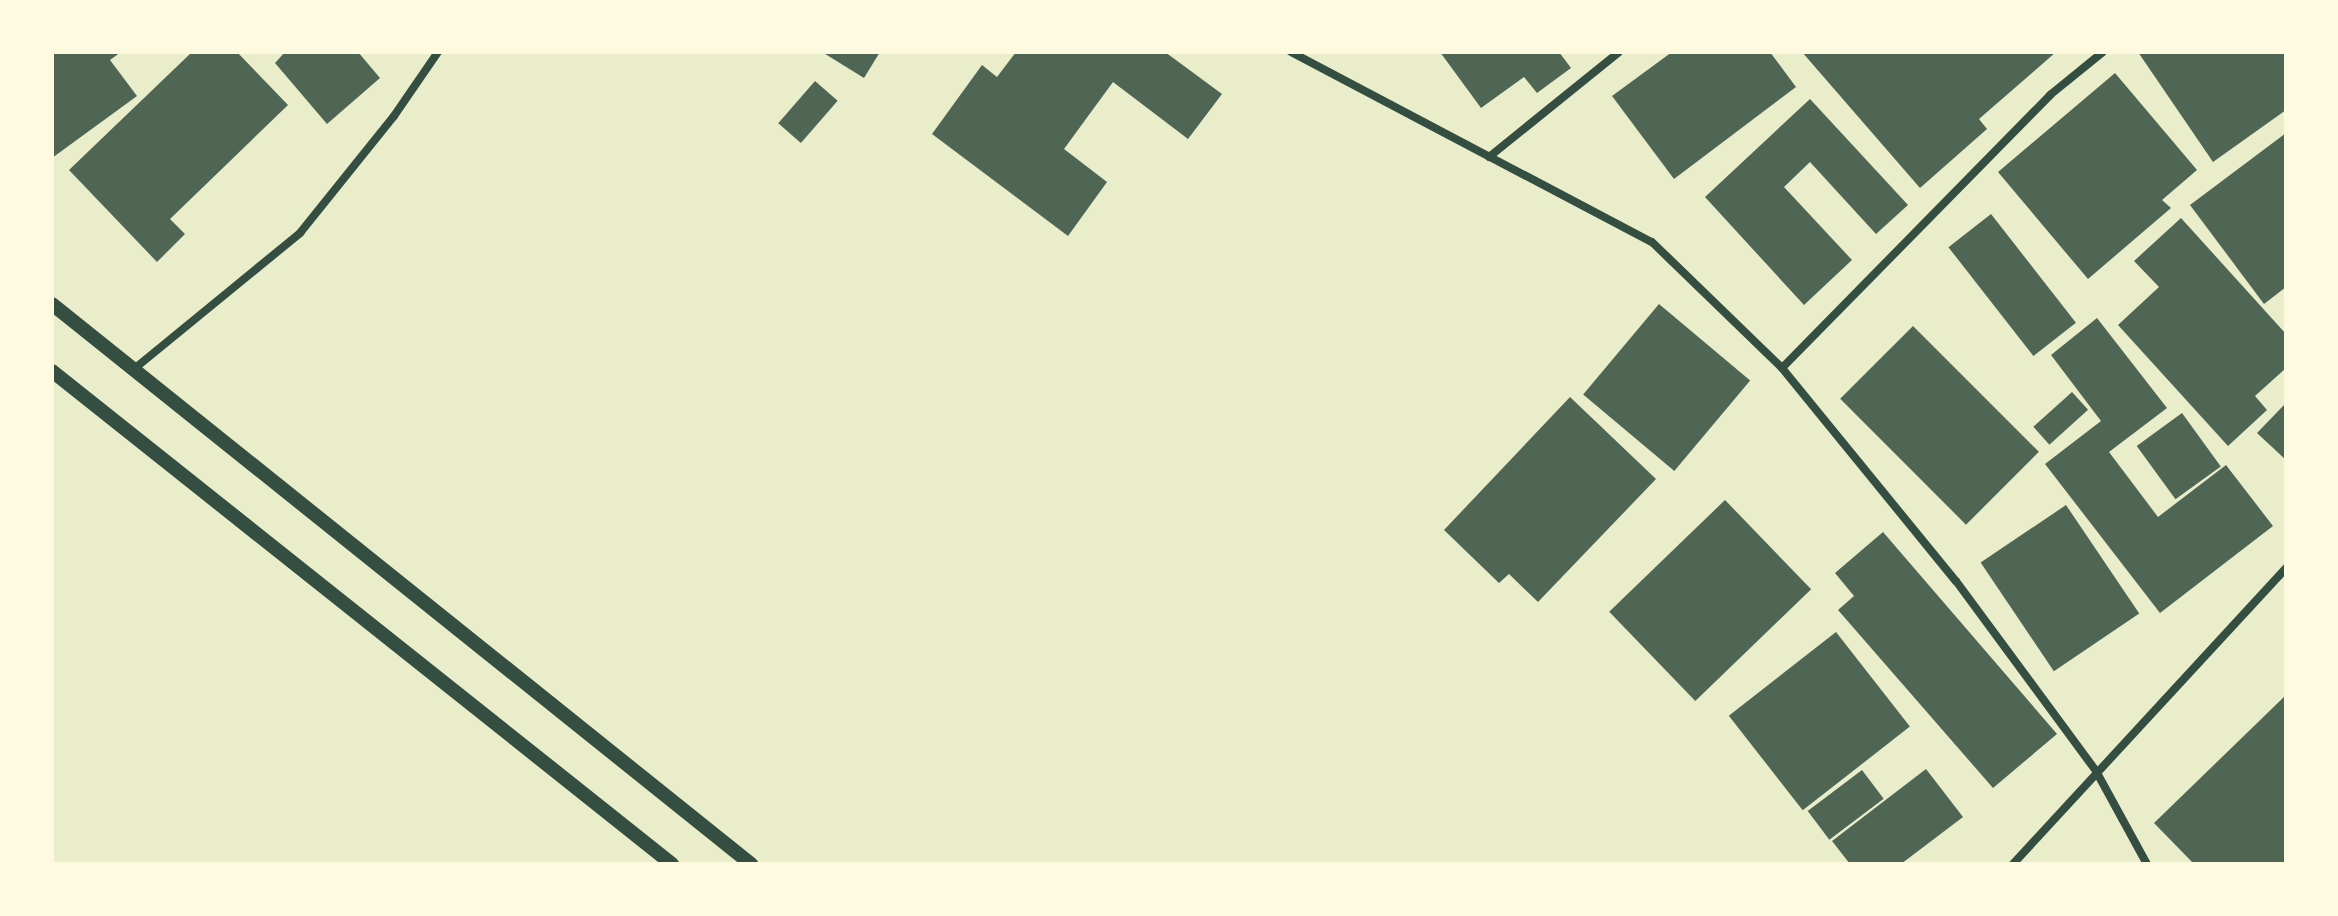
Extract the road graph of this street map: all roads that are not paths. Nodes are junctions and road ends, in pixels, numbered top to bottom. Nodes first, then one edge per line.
1 (438, 52) edge
2 (1291, 52) edge
3 (1619, 52) edge
4 (2103, 52) edge
5 (1489, 157) junction
6 (52, 304) edge
7 (1782, 368) junction
8 (134, 369) junction
9 (52, 371) edge
10 (2286, 568) edge
11 (2096, 771) junction
12 (672, 864) edge
13 (751, 864) edge
14 (2013, 864) edge
15 (2147, 864) edge

1 - 8 street
2 - 5 street
3 - 5 street
4 - 7 street
5 - 7 street
6 - 8 street
7 - 11 street
8 - 13 street
9 - 12 street
10 - 11 street
11 - 14 street
11 - 15 street

